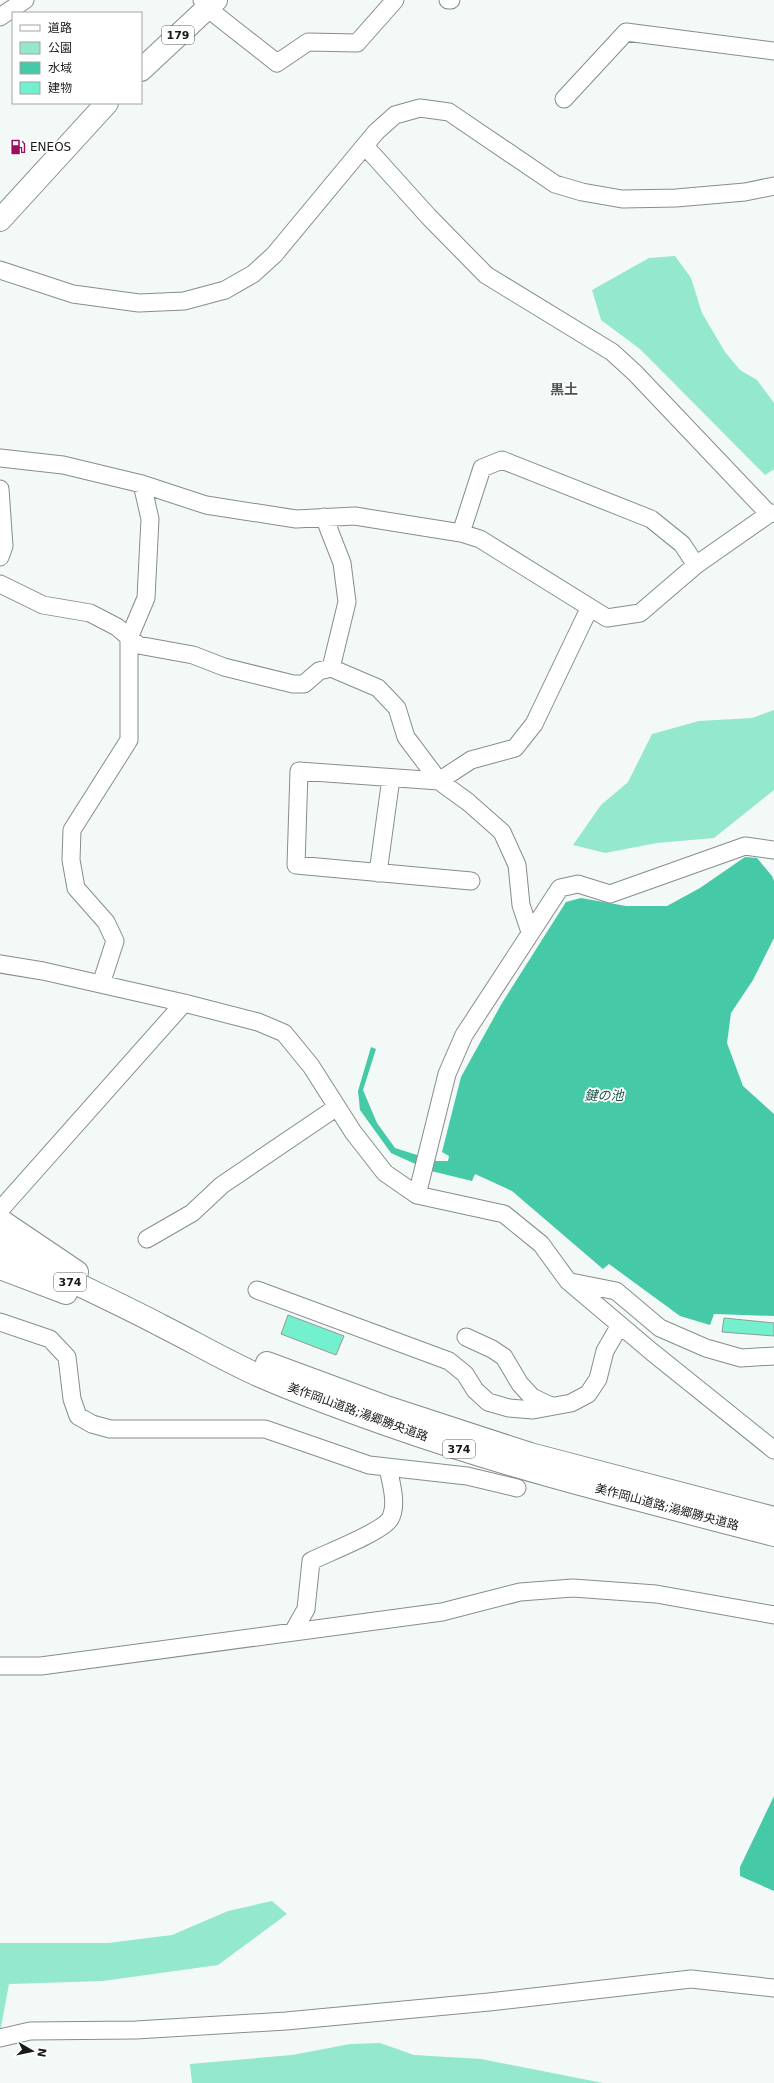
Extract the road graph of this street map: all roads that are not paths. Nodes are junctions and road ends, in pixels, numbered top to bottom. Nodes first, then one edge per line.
1 (25, 0) edge
2 (395, 0) edge
3 (448, 0) edge
4 (451, 0) edge
5 (208, 3) edge
6 (0, 17) edge
7 (774, 51) edge
8 (142, 69) edge
9 (564, 99) dead end
10 (106, 104) edge
11 (365, 146) junction
12 (774, 186) edge
13 (0, 220) edge
14 (0, 270) edge
15 (0, 458) edge
16 (142, 484) junction
17 (0, 489) edge
18 (772, 514) edge
19 (324, 517) junction
20 (461, 533) junction
21 (0, 557) edge
22 (696, 565) junction
23 (0, 584) edge
24 (590, 609) junction
25 (129, 638) junction
26 (331, 668) junction
27 (391, 778) junction
28 (439, 781) junction
29 (774, 850) edge
30 (378, 873) junction
31 (471, 881) dead end
32 (530, 932) junction
33 (0, 964) edge
34 (101, 984) junction
35 (184, 1003) junction
36 (337, 1107) junction
37 (417, 1195) junction
38 (2, 1219) edge
39 (146, 1239) dead end
40 (0, 1268) edge
41 (568, 1281) junction
42 (257, 1290) dead end
43 (150, 1320) junction
44 (0, 1322) edge
45 (620, 1325) junction
46 (466, 1337) dead end
47 (774, 1356) edge
48 (551, 1406) junction
49 (774, 1450) edge
50 (388, 1468) junction
51 (517, 1488) dead end
52 (774, 1518) edge
53 (774, 1535) edge
54 (774, 1615) edge
55 (293, 1632) junction
56 (0, 1666) edge
57 (774, 1988) edge
58 (0, 2038) edge

1 - 6 street
2 - 5 street
3 - 4 street
5 - 8 highway, 179
7 - 9 street
10 - 13 highway
11 - 12 street
11 - 14 street
11 - 18 street
15 - 16 street
16 - 19 street
16 - 25 street
17 - 21 street
18 - 22 street
19 - 20 street
19 - 26 street
20 - 22 street
20 - 24 street
22 - 24 street
23 - 25 street
24 - 28 street
25 - 26 street
25 - 34 street
26 - 28 street
27 - 28 street
27 - 30 street
27 - 30 street
28 - 32 street
29 - 32 street
30 - 31 street
32 - 37 street
33 - 34 street
34 - 35 street
35 - 36 street
35 - 38 street
36 - 37 street
36 - 39 street
37 - 41 street
38 - 43 highway
40 - 43 highway
41 - 45 street
41 - 47 street
42 - 48 street
43 - 52 highway, 美作岡山道路;湯郷勝央道路 / 374
43 - 53 highway, 美作岡山道路;湯郷勝央道路 / 374
44 - 50 street
45 - 48 street
45 - 49 street
46 - 48 street
50 - 51 street
50 - 55 street
54 - 55 street
55 - 56 street
57 - 58 street

